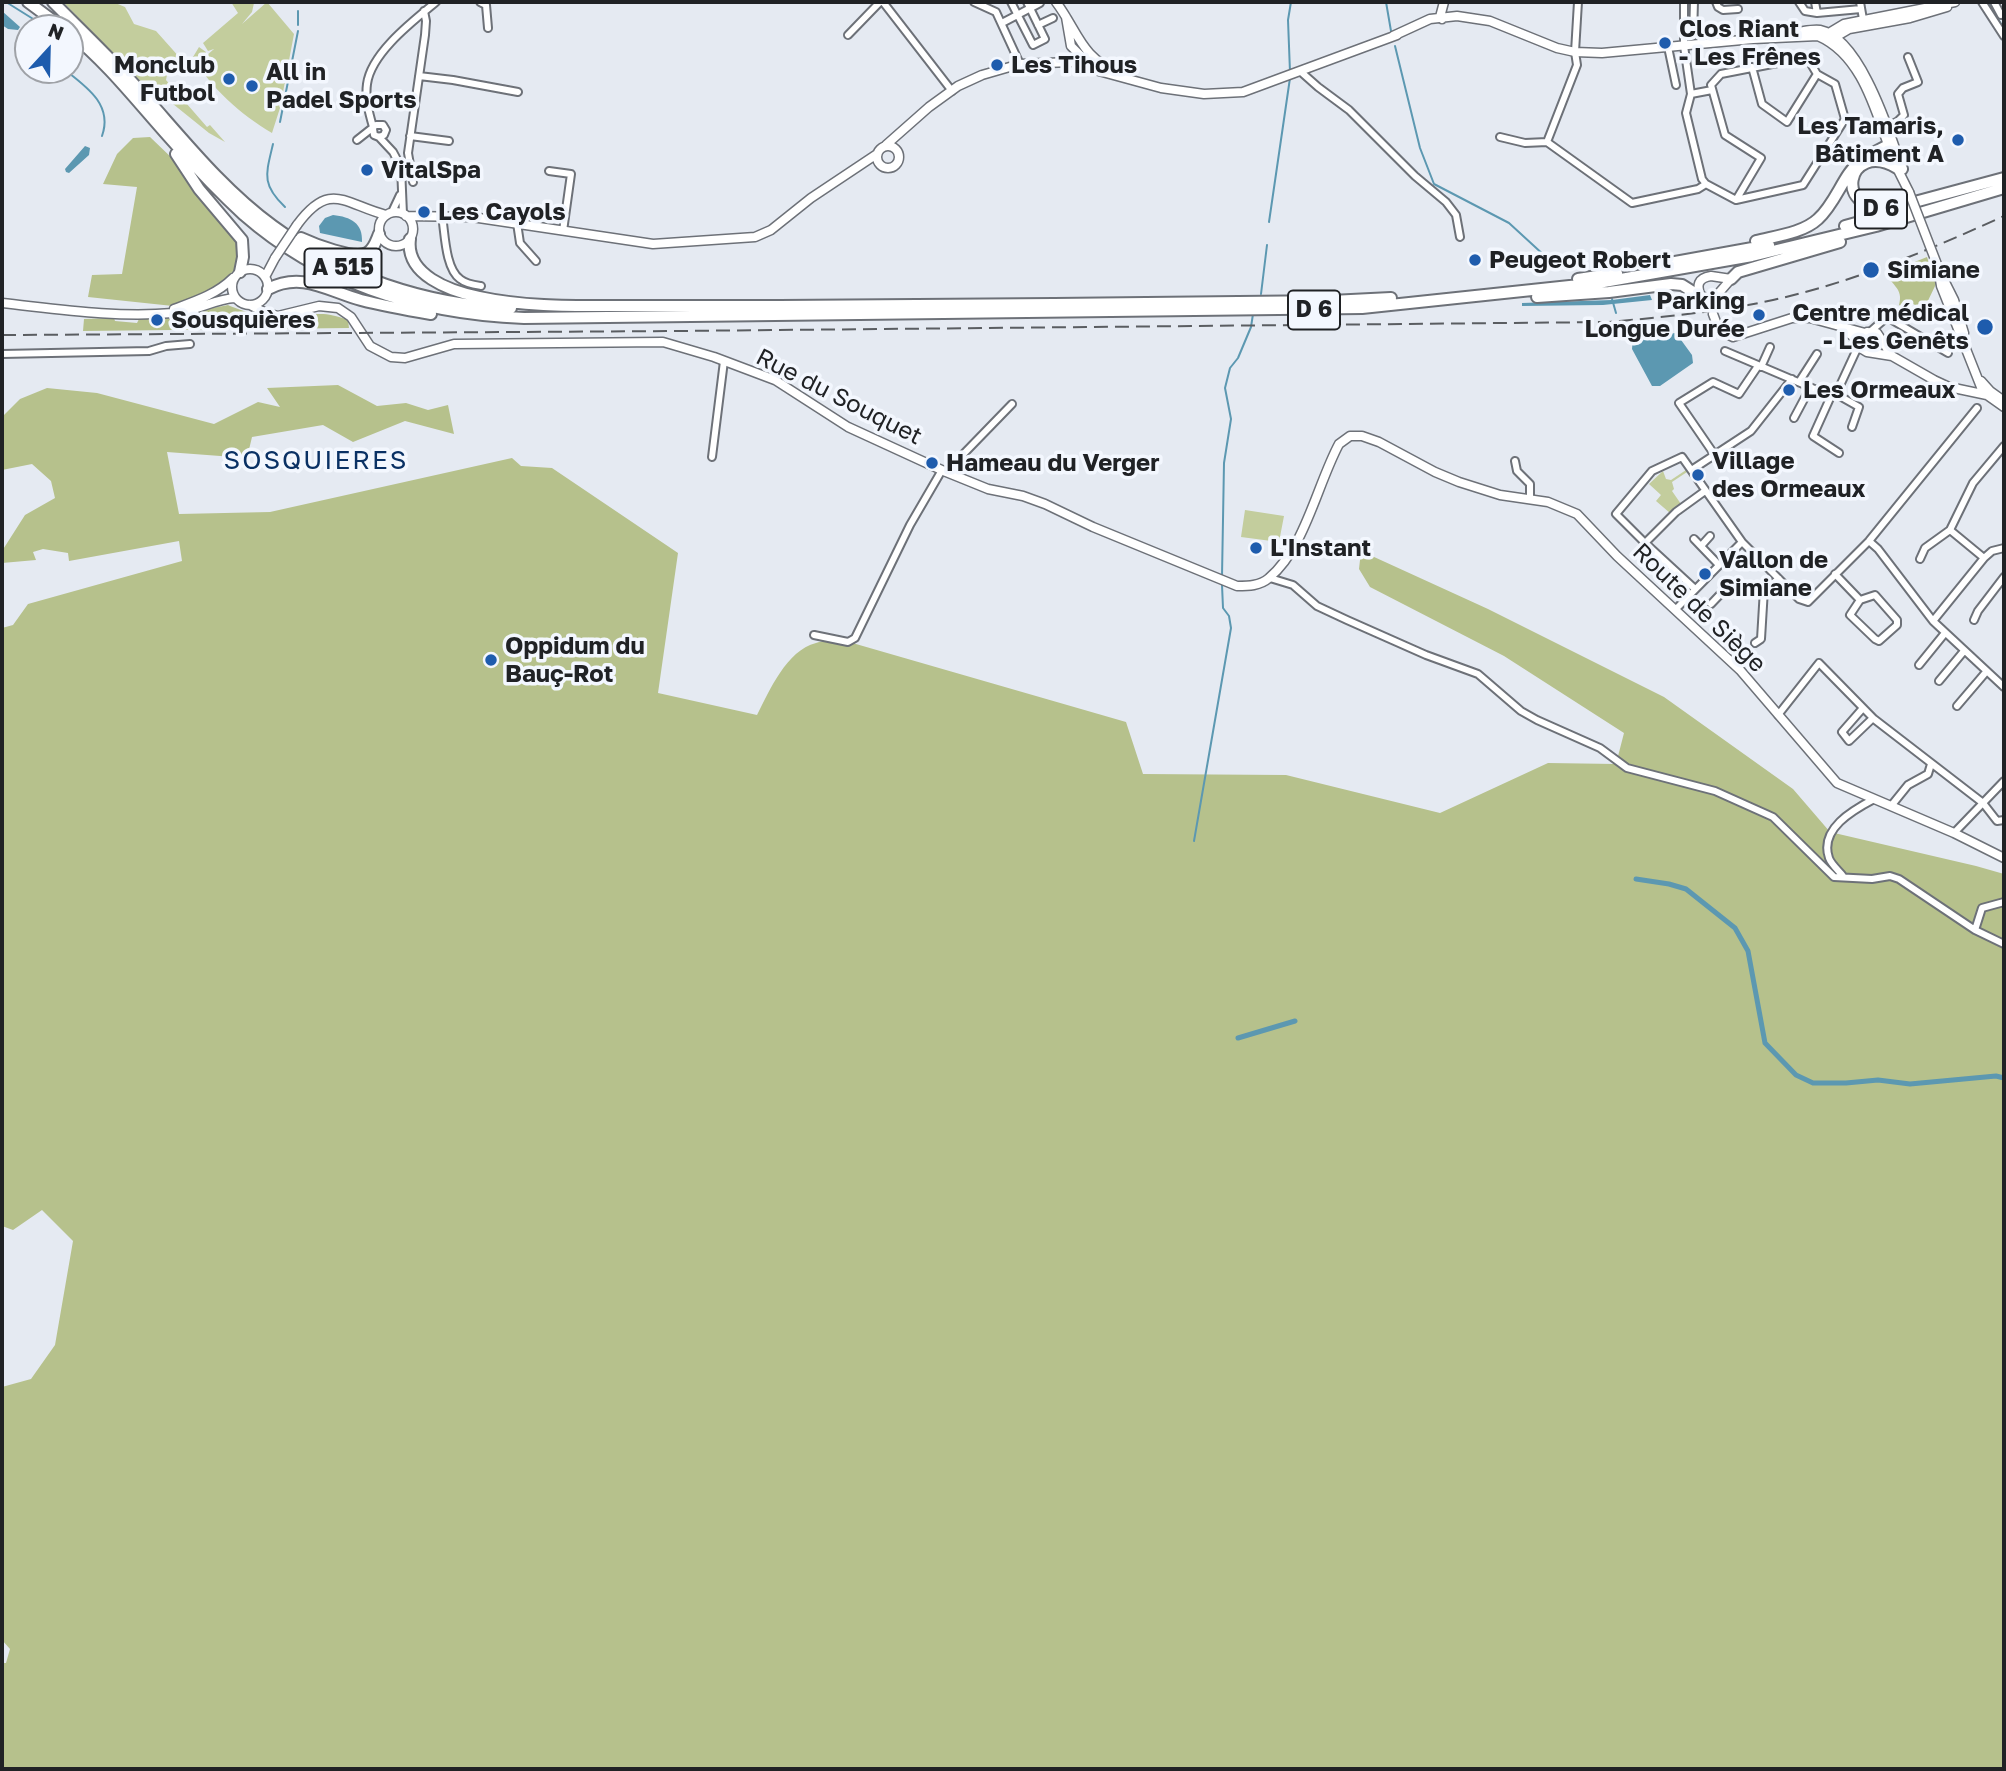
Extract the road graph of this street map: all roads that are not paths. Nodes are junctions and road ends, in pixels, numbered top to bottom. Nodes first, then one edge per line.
1 (28, 2) edge
2 (53, 2) edge
3 (436, 2) edge
4 (480, 2) edge
5 (881, 2) edge
6 (974, 2) edge
7 (1011, 2) edge
8 (1056, 2) edge
9 (1445, 2) edge
10 (1578, 2) edge
11 (1684, 2) edge
12 (1693, 2) edge
13 (1717, 2) edge
14 (1799, 2) edge
15 (1815, 2) edge
16 (1955, 2) edge
17 (1982, 2) edge
18 (1994, 2) edge
19 (1040, 3) edge
20 (1028, 5) edge
21 (1861, 6) edge
22 (1738, 9) dead end
23 (424, 11) junction
24 (1817, 13) junction
25 (44, 14) edge
26 (2004, 14) edge
27 (1018, 15) junction
28 (1053, 18) dead end
29 (1445, 19) junction
30 (1002, 23) junction
31 (1864, 24) junction
32 (1038, 25) junction
33 (488, 28) dead end
34 (848, 35) dead end
35 (1393, 36) junction
36 (1693, 36) dead end
37 (2004, 36) edge
38 (1832, 37) junction
39 (1684, 46) junction
40 (84, 47) edge
41 (1668, 47) junction
42 (1079, 49) junction
43 (1575, 54) junction
44 (1908, 57) dead end
45 (1020, 64) junction
46 (1752, 67) junction
47 (1817, 74) junction
48 (113, 75) junction
49 (1296, 75) junction
50 (419, 76) junction
51 (1676, 85) dead end
52 (1161, 88) junction
53 (1712, 90) junction
54 (952, 91) junction
55 (517, 92) dead end
56 (1691, 94) junction
57 (1886, 130) junction
58 (410, 136) junction
59 (1500, 137) dead end
60 (449, 141) dead end
61 (1547, 142) junction
62 (891, 144) junction
63 (1888, 145) junction
64 (195, 152) junction
65 (877, 157) junction
66 (1899, 168) junction
67 (549, 171) dead end
68 (2004, 179) edge
69 (413, 182) dead end
70 (1706, 184) junction
71 (2004, 188) edge
72 (401, 193) junction
73 (1736, 200) junction
74 (1964, 200) junction
75 (369, 211) junction
76 (389, 214) junction
77 (405, 215) junction
78 (431, 216) junction
79 (442, 216) junction
80 (517, 223) junction
81 (379, 228) junction
82 (563, 231) junction
83 (412, 234) junction
84 (1460, 237) dead end
85 (275, 258) junction
86 (1696, 258) junction
87 (536, 261) dead end
88 (1938, 267) junction
89 (257, 270) junction
90 (237, 274) junction
91 (265, 277) junction
92 (1731, 279) junction
93 (481, 286) dead end
94 (1941, 286) junction
95 (265, 294) junction
96 (235, 298) junction
97 (1952, 301) junction
98 (2, 303) edge
99 (1401, 304) junction
100 (250, 305) junction
101 (1709, 305) junction
102 (734, 306) junction
103 (151, 313) junction
104 (278, 316) junction
105 (611, 317) junction
106 (1887, 317) junction
107 (1955, 321) junction
108 (1841, 327) junction
109 (1868, 332) junction
110 (1881, 339) junction
111 (190, 344) dead end
112 (1770, 347) dead end
113 (1866, 348) junction
114 (1968, 349) junction
115 (1724, 351) dead end
116 (1948, 353) dead end
117 (2, 354) edge
118 (1817, 354) dead end
119 (1892, 356) junction
120 (724, 361) junction
121 (1759, 367) junction
122 (1796, 381) junction
123 (1810, 387) junction
124 (1983, 389) junction
125 (1833, 395) junction
126 (2004, 401) edge
127 (1012, 404) dead end
128 (2004, 407) edge
129 (1977, 408) dead end
130 (1794, 418) dead end
131 (1852, 427) dead end
132 (2004, 446) edge
133 (1839, 453) dead end
134 (1714, 454) junction
135 (712, 457) dead end
136 (1515, 461) dead end
137 (1693, 469) junction
138 (944, 471) junction
139 (1705, 491) junction
140 (1530, 499) junction
141 (1950, 530) junction
142 (1710, 536) dead end
143 (1693, 539) dead end
144 (1869, 541) junction
145 (1742, 542) junction
146 (1645, 543) junction
147 (1701, 546) junction
148 (2004, 548) edge
149 (1984, 558) junction
150 (1920, 559) dead end
151 (1718, 565) junction
152 (1835, 574) junction
153 (2004, 577) edge
154 (1269, 578) junction
155 (1779, 579) junction
156 (1695, 589) junction
157 (1764, 589) junction
158 (1860, 600) junction
159 (1711, 604) dead end
160 (1676, 610) junction
161 (1974, 620) dead end
162 (1933, 621) junction
163 (1945, 633) junction
164 (814, 635) dead end
165 (1755, 643) dead end
166 (1964, 651) junction
167 (1919, 665) dead end
168 (1986, 672) junction
169 (1939, 681) dead end
170 (2004, 687) edge
171 (1957, 706) dead end
172 (1863, 708) junction
173 (1778, 715) junction
174 (1873, 718) junction
175 (1931, 764) junction
176 (2004, 781) edge
177 (1874, 799) junction
178 (1983, 803) junction
179 (1891, 806) junction
180 (2004, 820) edge
181 (1954, 834) junction
182 (2004, 858) edge
183 (1843, 876) junction
184 (2004, 902) edge
185 (1975, 930) junction
186 (2004, 944) edge

1 - 25 highway
2 - 64 highway, A 515
3 - 23 street
4 - 33 street
5 - 34 street
5 - 54 street
6 - 30 street
7 - 27 street
8 - 42 main road
9 - 29 main road
10 - 43 street
11 - 39 street
12 - 36 street
13 - 22 street
14 - 24 street
15 - 24 street
16 - 31 main road
17 - 37 street
18 - 26 street
19 - 20 street
20 - 27 street
20 - 32 street
21 - 24 street
21 - 31 street
23 - 50 street
23 - 72 street
27 - 30 street
27 - 32 street
28 - 32 street
29 - 35 main road
29 - 35 main road
29 - 43 main road
30 - 45 street
31 - 38 main road
31 - 38 main road
35 - 49 main road
38 - 39 main road
38 - 57 main road
38 - 57 main road
39 - 41 main road
39 - 56 street
40 - 48 highway, A 515
41 - 43 main road
41 - 51 street
42 - 45 main road
42 - 52 main road
42 - 52 main road
43 - 61 street
44 - 57 street
45 - 54 main road
46 - 47 street
46 - 47 street
46 - 53 street
47 - 73 street
48 - 90 highway
48 - 105 highway, A 515
49 - 52 main road
49 - 84 street
50 - 55 street
50 - 58 street
53 - 56 street
53 - 73 street
54 - 62 main road
56 - 70 street
57 - 63 main road
57 - 66 main road
58 - 60 street
58 - 69 street
59 - 61 street
61 - 70 street
62 - 65 main road
62 - 65 main road
63 - 66 highway
63 - 86 highway, D 6
64 - 81 highway
64 - 102 highway, A 515
65 - 82 main road
66 - 68 highway, D 6
66 - 88 main road, bridge
67 - 82 street
68 - 86 highway, D 6
70 - 73 street
71 - 74 highway, D 6
72 - 76 street
72 - 77 street
74 - 92 highway
74 - 99 highway, D 6
75 - 76 main road
75 - 81 main road
75 - 85 main road, bridge
76 - 77 main road
76 - 81 main road
77 - 78 main road
77 - 83 main road
78 - 79 main road
78 - 83 main road
79 - 80 main road
79 - 93 street
80 - 82 main road
80 - 87 street
81 - 83 main road
83 - 102 highway
85 - 89 main road
85 - 91 main road
86 - 102 highway, D 6
88 - 94 main road
88 - 97 main road
89 - 90 main road
89 - 91 main road
90 - 96 main road
90 - 103 main road
91 - 95 main road
92 - 101 main road
92 - 101 main road
94 - 97 street
94 - 107 main road
95 - 100 main road
95 - 104 main road
95 - 105 highway
96 - 100 main road
96 - 103 main road
97 - 107 main road
97 - 114 main road
98 - 103 main road
99 - 101 highway
99 - 105 highway, D 6
100 - 104 main road
101 - 108 main road
104 - 120 main road, Rue du Souquet
106 - 109 street
106 - 110 street
106 - 116 street
107 - 114 main road
108 - 109 main road
108 - 113 main road
109 - 110 main road
109 - 113 main road
110 - 113 main road
110 - 119 main road
111 - 117 street
112 - 121 street
113 - 119 main road
113 - 125 street
114 - 124 main road
115 - 121 street
118 - 122 street
119 - 124 main road
120 - 135 street
120 - 138 main road, Rue du Souquet
121 - 122 street
121 - 134 street
122 - 123 street
122 - 134 street
123 - 125 street
123 - 130 street
124 - 126 main road
124 - 128 main road
125 - 131 street
125 - 133 street
127 - 138 street
129 - 144 street
132 - 141 street
134 - 137 street
136 - 140 street
137 - 139 street
137 - 146 street
138 - 154 main road, Rue du Souquet
138 - 164 street
139 - 145 street
139 - 146 street
140 - 154 main road, Route de Siège
140 - 160 main road, Route de Siège
141 - 149 street
141 - 150 street
142 - 147 street
143 - 147 street
144 - 152 street
144 - 162 street
145 - 151 street
145 - 155 street
146 - 156 street
147 - 151 street
148 - 149 street
149 - 162 street
151 - 156 street
152 - 155 street
152 - 158 street
153 - 161 street
154 - 183 street
155 - 157 street
156 - 160 street
157 - 159 street
157 - 165 street
158 - 158 street
160 - 173 main road, Route de Siège
162 - 163 street
163 - 166 street
163 - 167 street
166 - 168 street
166 - 169 street
168 - 170 street
168 - 171 street
172 - 173 street
172 - 174 street
172 - 174 street
173 - 177 main road, Route de Siège
174 - 175 street
175 - 178 street
175 - 179 street
176 - 178 street
177 - 179 main road, Route de Siège
177 - 183 street
178 - 180 street
178 - 181 street
179 - 181 main road, Route de Siège
181 - 182 main road, Route de Siège
183 - 185 street
184 - 185 street
185 - 186 street

